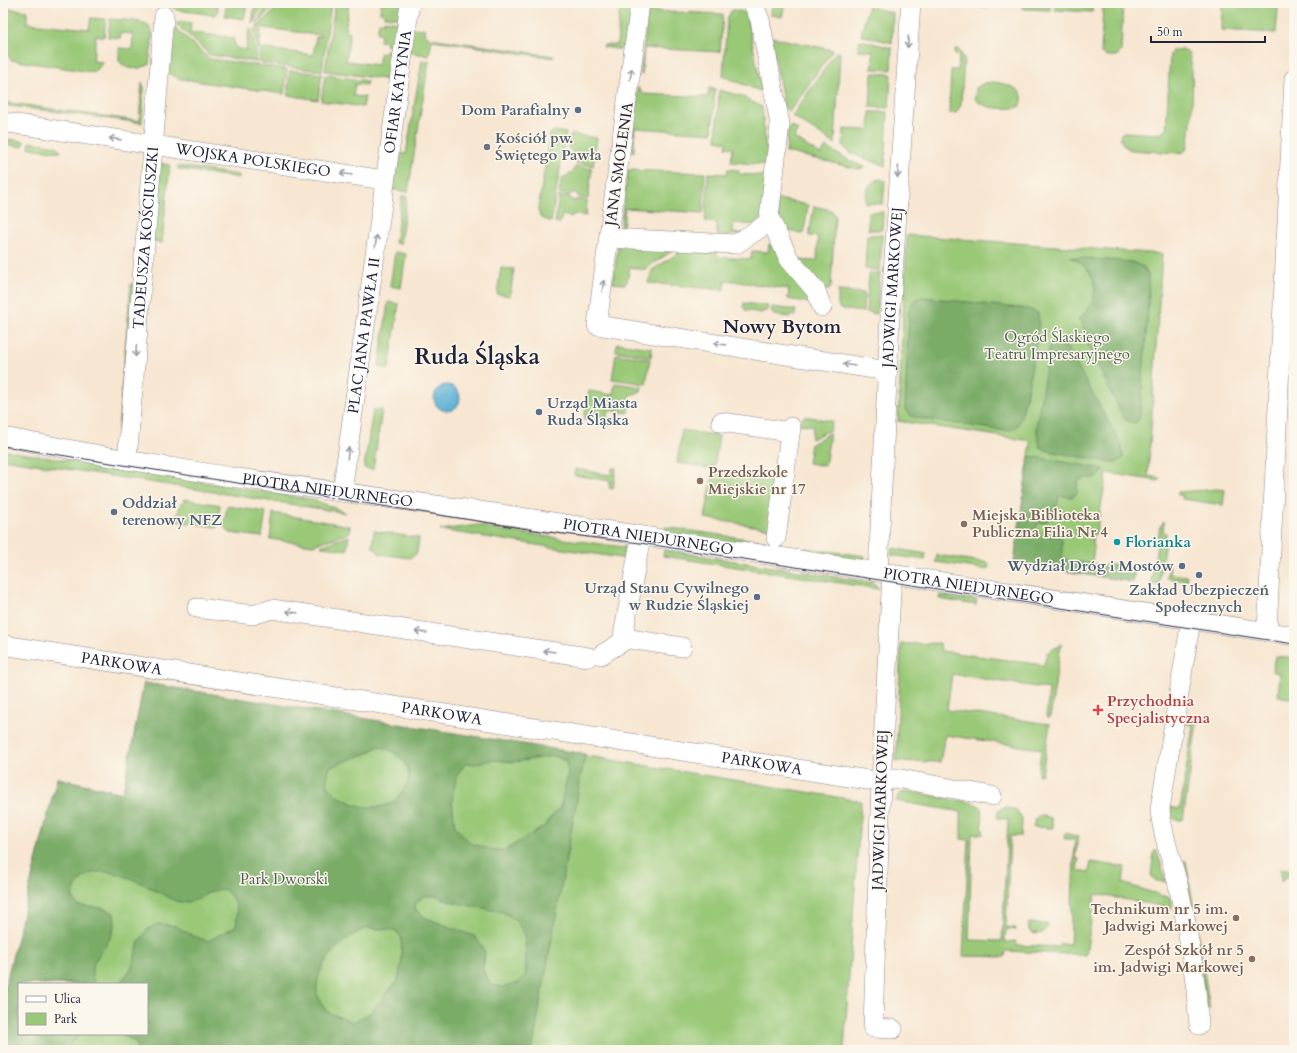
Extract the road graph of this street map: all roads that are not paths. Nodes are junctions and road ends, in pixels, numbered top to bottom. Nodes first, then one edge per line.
1 (410, 3) edge
2 (640, 3) edge
3 (753, 3) edge
4 (911, 3) edge
5 (164, 16) dead end
6 (1294, 79) edge
7 (3, 122) edge
8 (154, 145) junction
9 (384, 180) junction
10 (771, 222) junction
11 (609, 238) junction
12 (822, 307) dead end
13 (887, 371) junction
14 (721, 422) dead end
15 (3, 437) edge
16 (127, 460) junction
17 (342, 492) junction
18 (641, 536) junction
19 (776, 538) dead end
20 (885, 572) junction
21 (197, 608) dead end
22 (1191, 620) junction
23 (1267, 632) junction
24 (1294, 636) edge
25 (623, 638) junction
26 (3, 645) edge
27 (682, 646) dead end
28 (881, 782) junction
29 (992, 796) dead end
30 (1199, 1025) dead end
31 (893, 1029) dead end

1 - 9 street, OFIAR KATYNIA
11 -> 2 street, JANA SMOLENIA
3 - 10 street
4 -> 13 street, JADWIGI MARKOWEJ
5 - 8 street, TADEUSZA KOŚCIUSZKI
6 - 23 street
8 -> 7 street, WOJSKA POLSKIEGO
9 -> 8 street, WOJSKA POLSKIEGO
8 -> 16 street, TADEUSZA KOŚCIUSZKI
17 -> 9 street, PLAC JANA PAWŁA II
10 - 11 street
10 - 12 street
13 -> 11 street, JANA SMOLENIA
13 - 20 street, JADWIGI MARKOWEJ
14 - 19 street
15 - 16 street, PIOTRA NIEDURNEGO
16 - 17 street, PIOTRA NIEDURNEGO
17 - 18 street, PIOTRA NIEDURNEGO
18 - 20 street, PIOTRA NIEDURNEGO
18 - 25 street
20 - 22 street, PIOTRA NIEDURNEGO
20 - 28 street, JADWIGI MARKOWEJ
25 -> 21 street
22 - 23 street, PIOTRA NIEDURNEGO
22 - 30 street
23 - 24 street, PIOTRA NIEDURNEGO
25 - 27 street
26 - 28 street, PARKOWA
28 - 29 street, PARKOWA
28 - 31 street, JADWIGI MARKOWEJ

